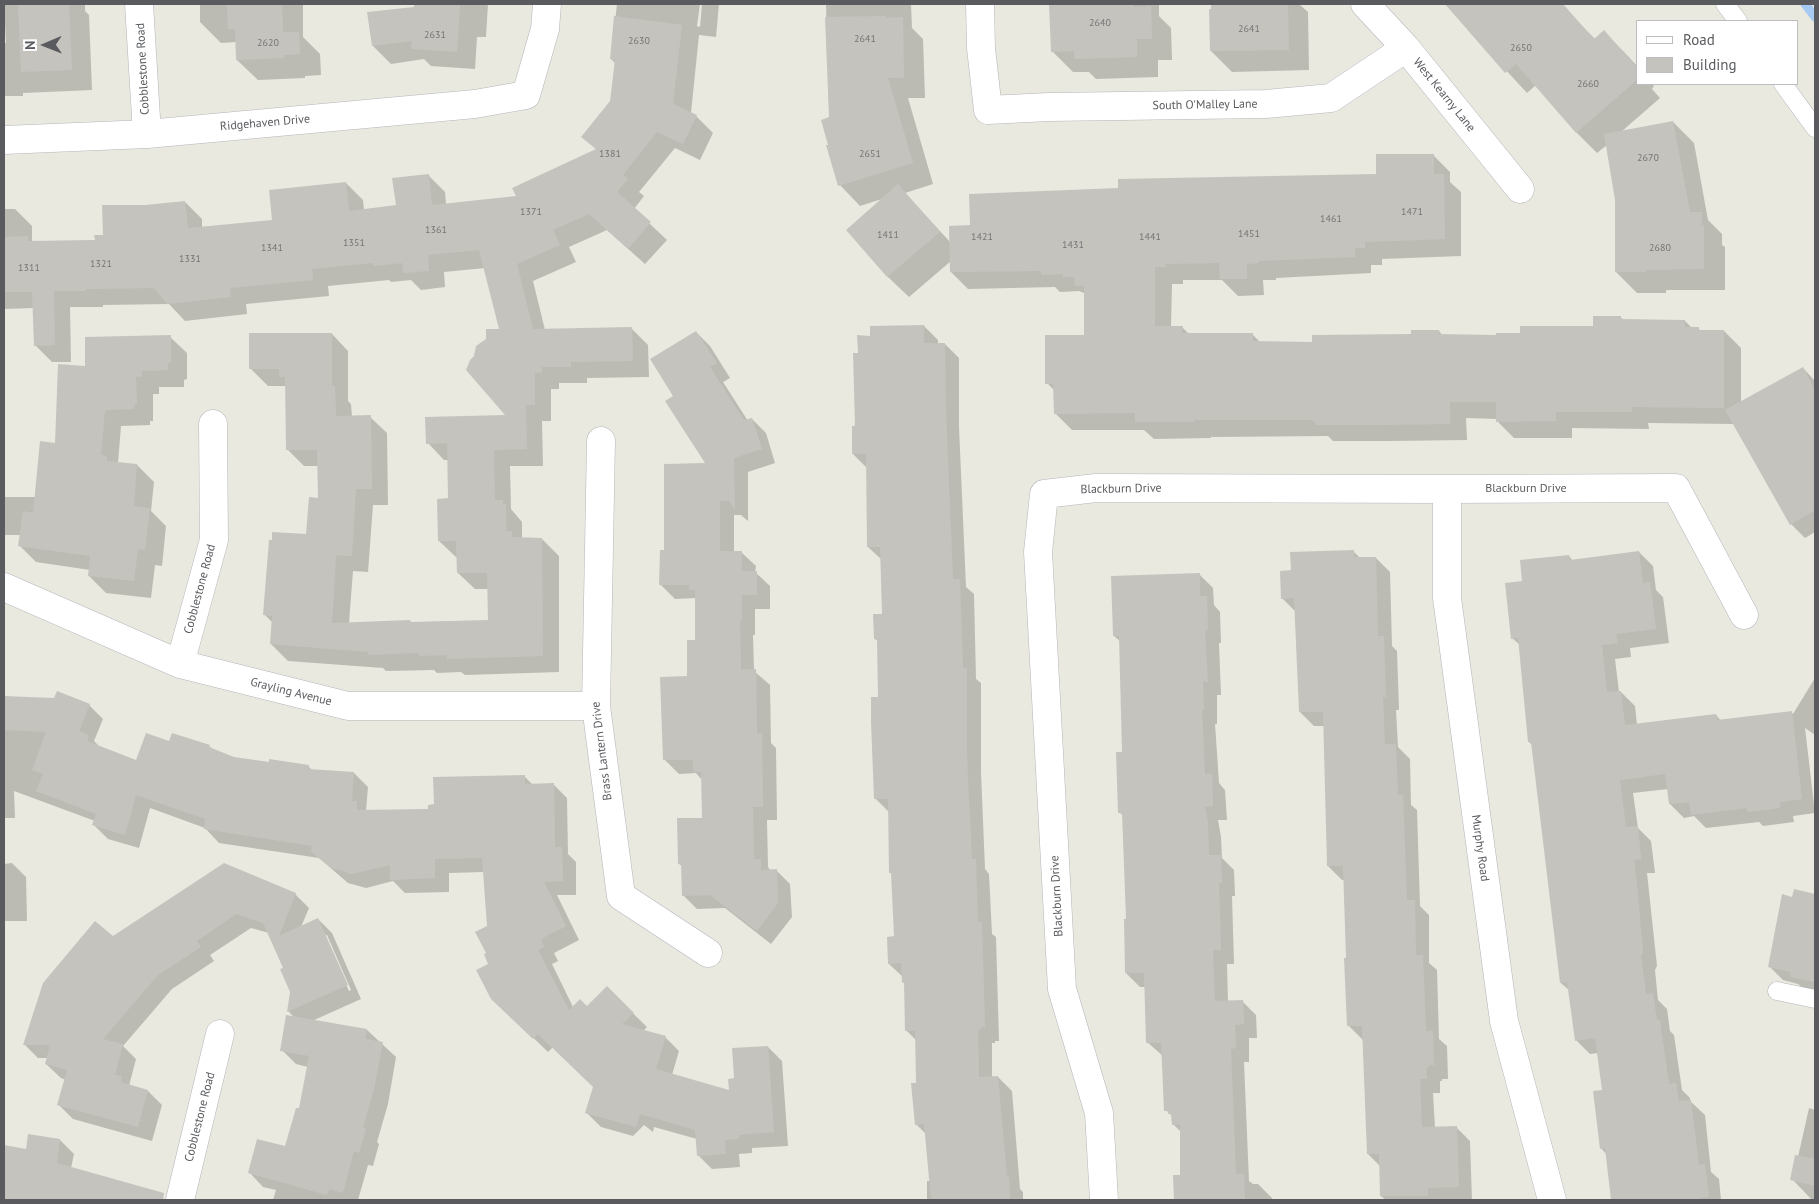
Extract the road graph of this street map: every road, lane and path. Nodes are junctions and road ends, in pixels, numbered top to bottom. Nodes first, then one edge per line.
1 (139, 4) edge
2 (547, 4) edge
3 (980, 4) edge
4 (1365, 4) edge
5 (1725, 4) edge
6 (1737, 20) edge
7 (1406, 48) junction
8 (1784, 85) edge
9 (1815, 128) edge
10 (147, 134) junction
11 (4, 140) edge
12 (1520, 190) dead end
13 (213, 424) dead end
14 (601, 441) dead end
15 (1447, 489) junction
16 (4, 587) edge
17 (1744, 615) dead end
18 (180, 664) junction
19 (596, 706) junction
20 (708, 953) dead end
21 (1777, 991) dead end
22 (1815, 999) edge
23 (220, 1034) dead end
24 (180, 1200) edge
25 (1104, 1200) edge
26 (1552, 1200) edge

1 - 10 street, Cobblestone Road
2 - 10 street, Ridgehaven Drive
3 - 7 street, South O'Malley Lane
4 - 7 street, West Kearny Lane
5 - 6 lane
7 - 12 street, West Kearny Lane
8 - 9 lane
10 - 11 street, Ridgehaven Drive
13 - 18 street, Cobblestone Road
14 - 19 street, Brass Lantern Drive
15 - 17 street, Blackburn Drive
15 - 25 street, Blackburn Drive
15 - 26 street, Murphy Road
16 - 18 street, Grayling Avenue
18 - 19 street, Grayling Avenue
19 - 20 street, Brass Lantern Drive
21 - 22 lane
23 - 24 street, Cobblestone Road

